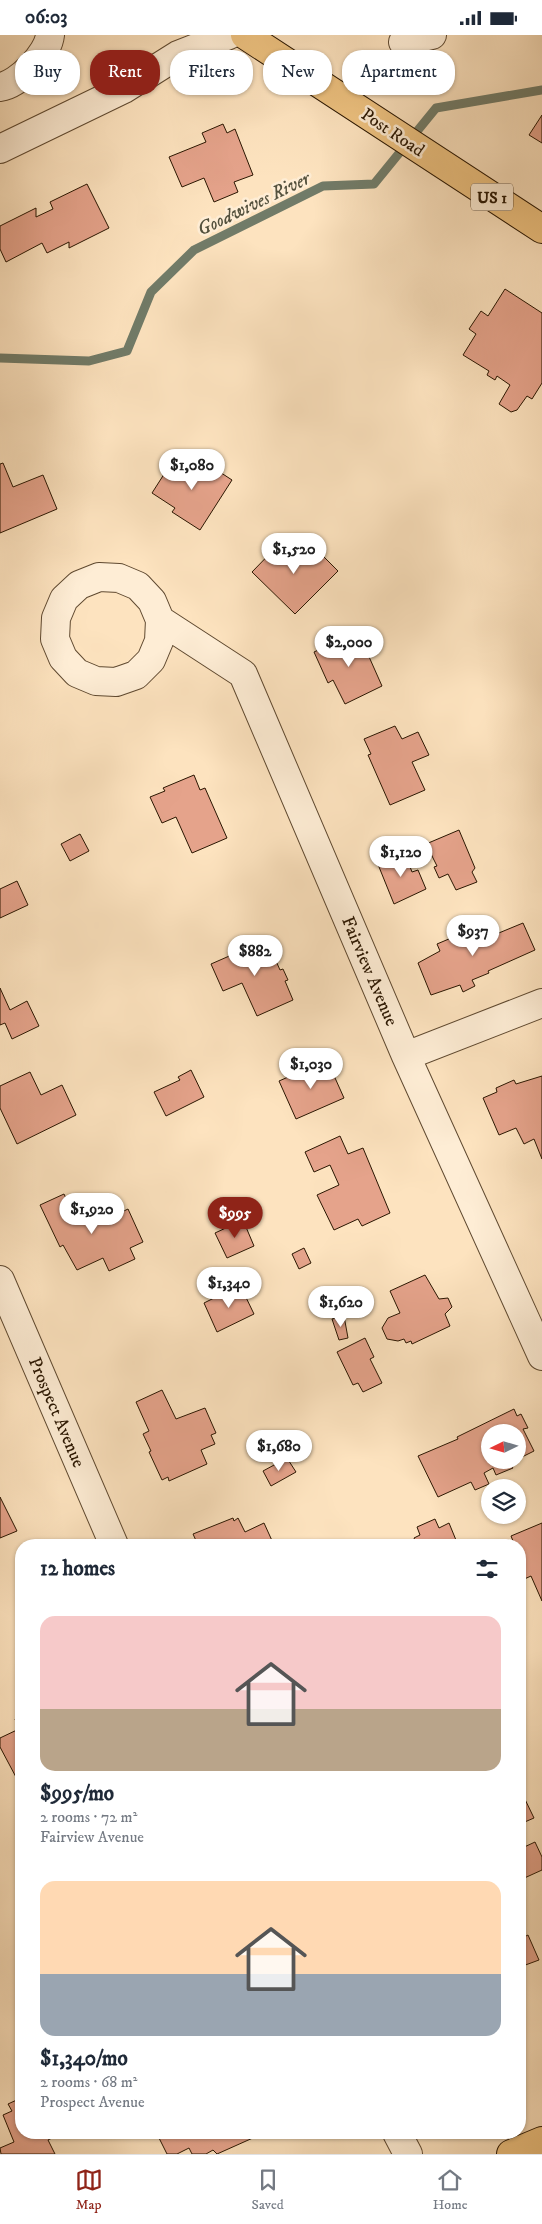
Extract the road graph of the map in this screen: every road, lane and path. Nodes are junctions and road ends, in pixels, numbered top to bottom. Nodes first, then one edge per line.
1 (50, 35) edge
2 (229, 35) edge
3 (245, 35) edge
4 (432, 35) edge
5 (403, 42) dead end
6 (0, 87) edge
7 (0, 149) edge
8 (542, 229) edge
9 (160, 621) dead end
10 (542, 1003) edge
11 (406, 1056) junction
12 (0, 1280) edge
13 (542, 1356) edge
14 (111, 1539) edge
15 (400, 2139) edge
16 (542, 2141) edge
17 (408, 2154) edge
18 (511, 2154) edge

1 - 6 street
2 - 7 street
3 - 8 main road, Post Road / US 1
4 - 5 street
9 - 11 street, Fairview Avenue
10 - 11 street
11 - 13 street, Fairview Avenue
12 - 14 street, Prospect Avenue
15 - 17 street
16 - 18 main road

